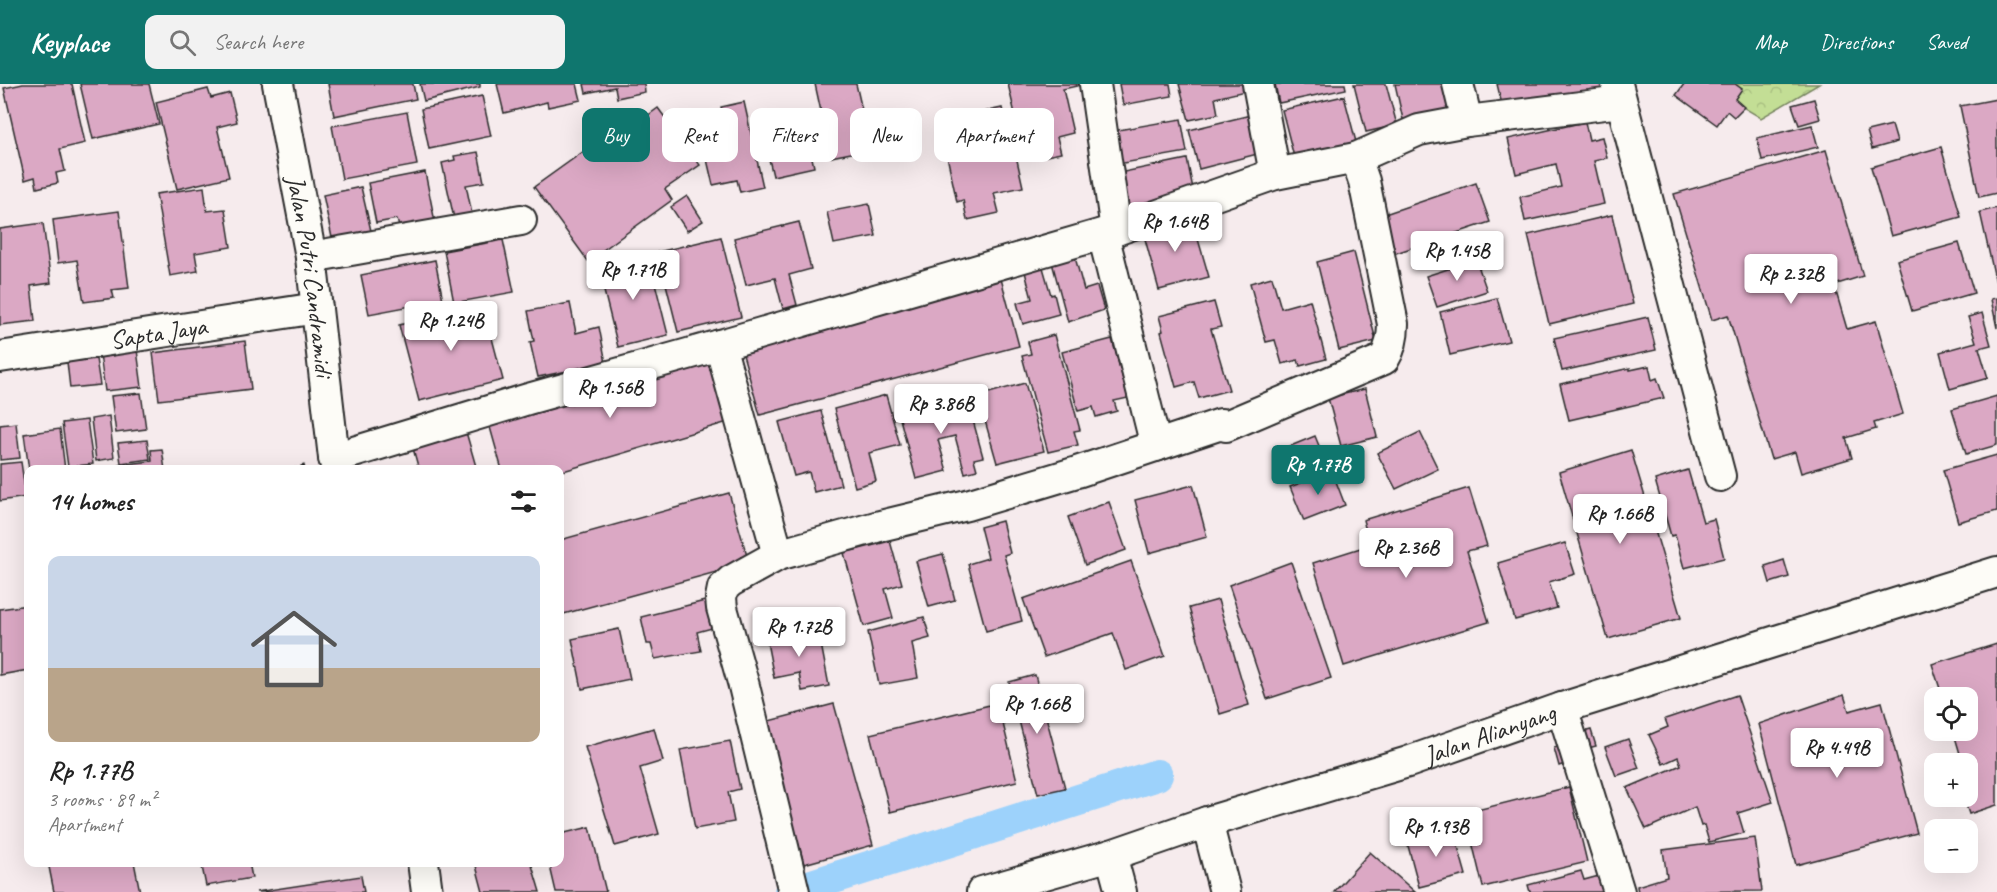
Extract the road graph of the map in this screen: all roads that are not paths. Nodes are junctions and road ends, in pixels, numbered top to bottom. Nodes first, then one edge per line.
1 (279, 84) edge
2 (1095, 84) edge
3 (1258, 84) edge
4 (1458, 84) edge
5 (1619, 93) edge
6 (1467, 121) junction
7 (1356, 158) junction
8 (1275, 174) junction
9 (521, 220) dead end
10 (1109, 232) junction
11 (311, 257) junction
12 (317, 308) junction
13 (720, 345) junction
14 (0, 357) edge
15 (1156, 446) junction
16 (336, 464) edge
17 (1720, 476) dead end
18 (778, 555) junction
19 (1997, 572) edge
20 (1562, 708) junction
21 (1207, 822) junction
22 (1111, 855) junction
23 (424, 867) edge
24 (791, 883) edge
25 (427, 892) edge
26 (982, 892) edge
27 (1121, 892) edge
28 (1225, 892) edge
29 (1619, 892) edge

1 - 11 street, Jalan Putri Candramidi
2 - 10 street
3 - 8 street
4 - 6 street
5 - 6 street
5 - 17 street
6 - 7 street
7 - 8 street
7 - 15 street
8 - 10 street
9 - 11 street
10 - 13 street
10 - 15 street
11 - 12 street, Jalan Putri Candramidi
12 - 14 street, Sapta Jaya
12 - 16 street, Jalan Putri Candramidi
13 - 16 street
13 - 18 street
15 - 18 street
18 - 24 street
19 - 20 street, Jalan Alianyang
20 - 21 street, Jalan Alianyang
20 - 29 street
21 - 22 street, Jalan Alianyang
21 - 28 street
22 - 26 street, Jalan Alianyang
22 - 27 street
23 - 25 street

